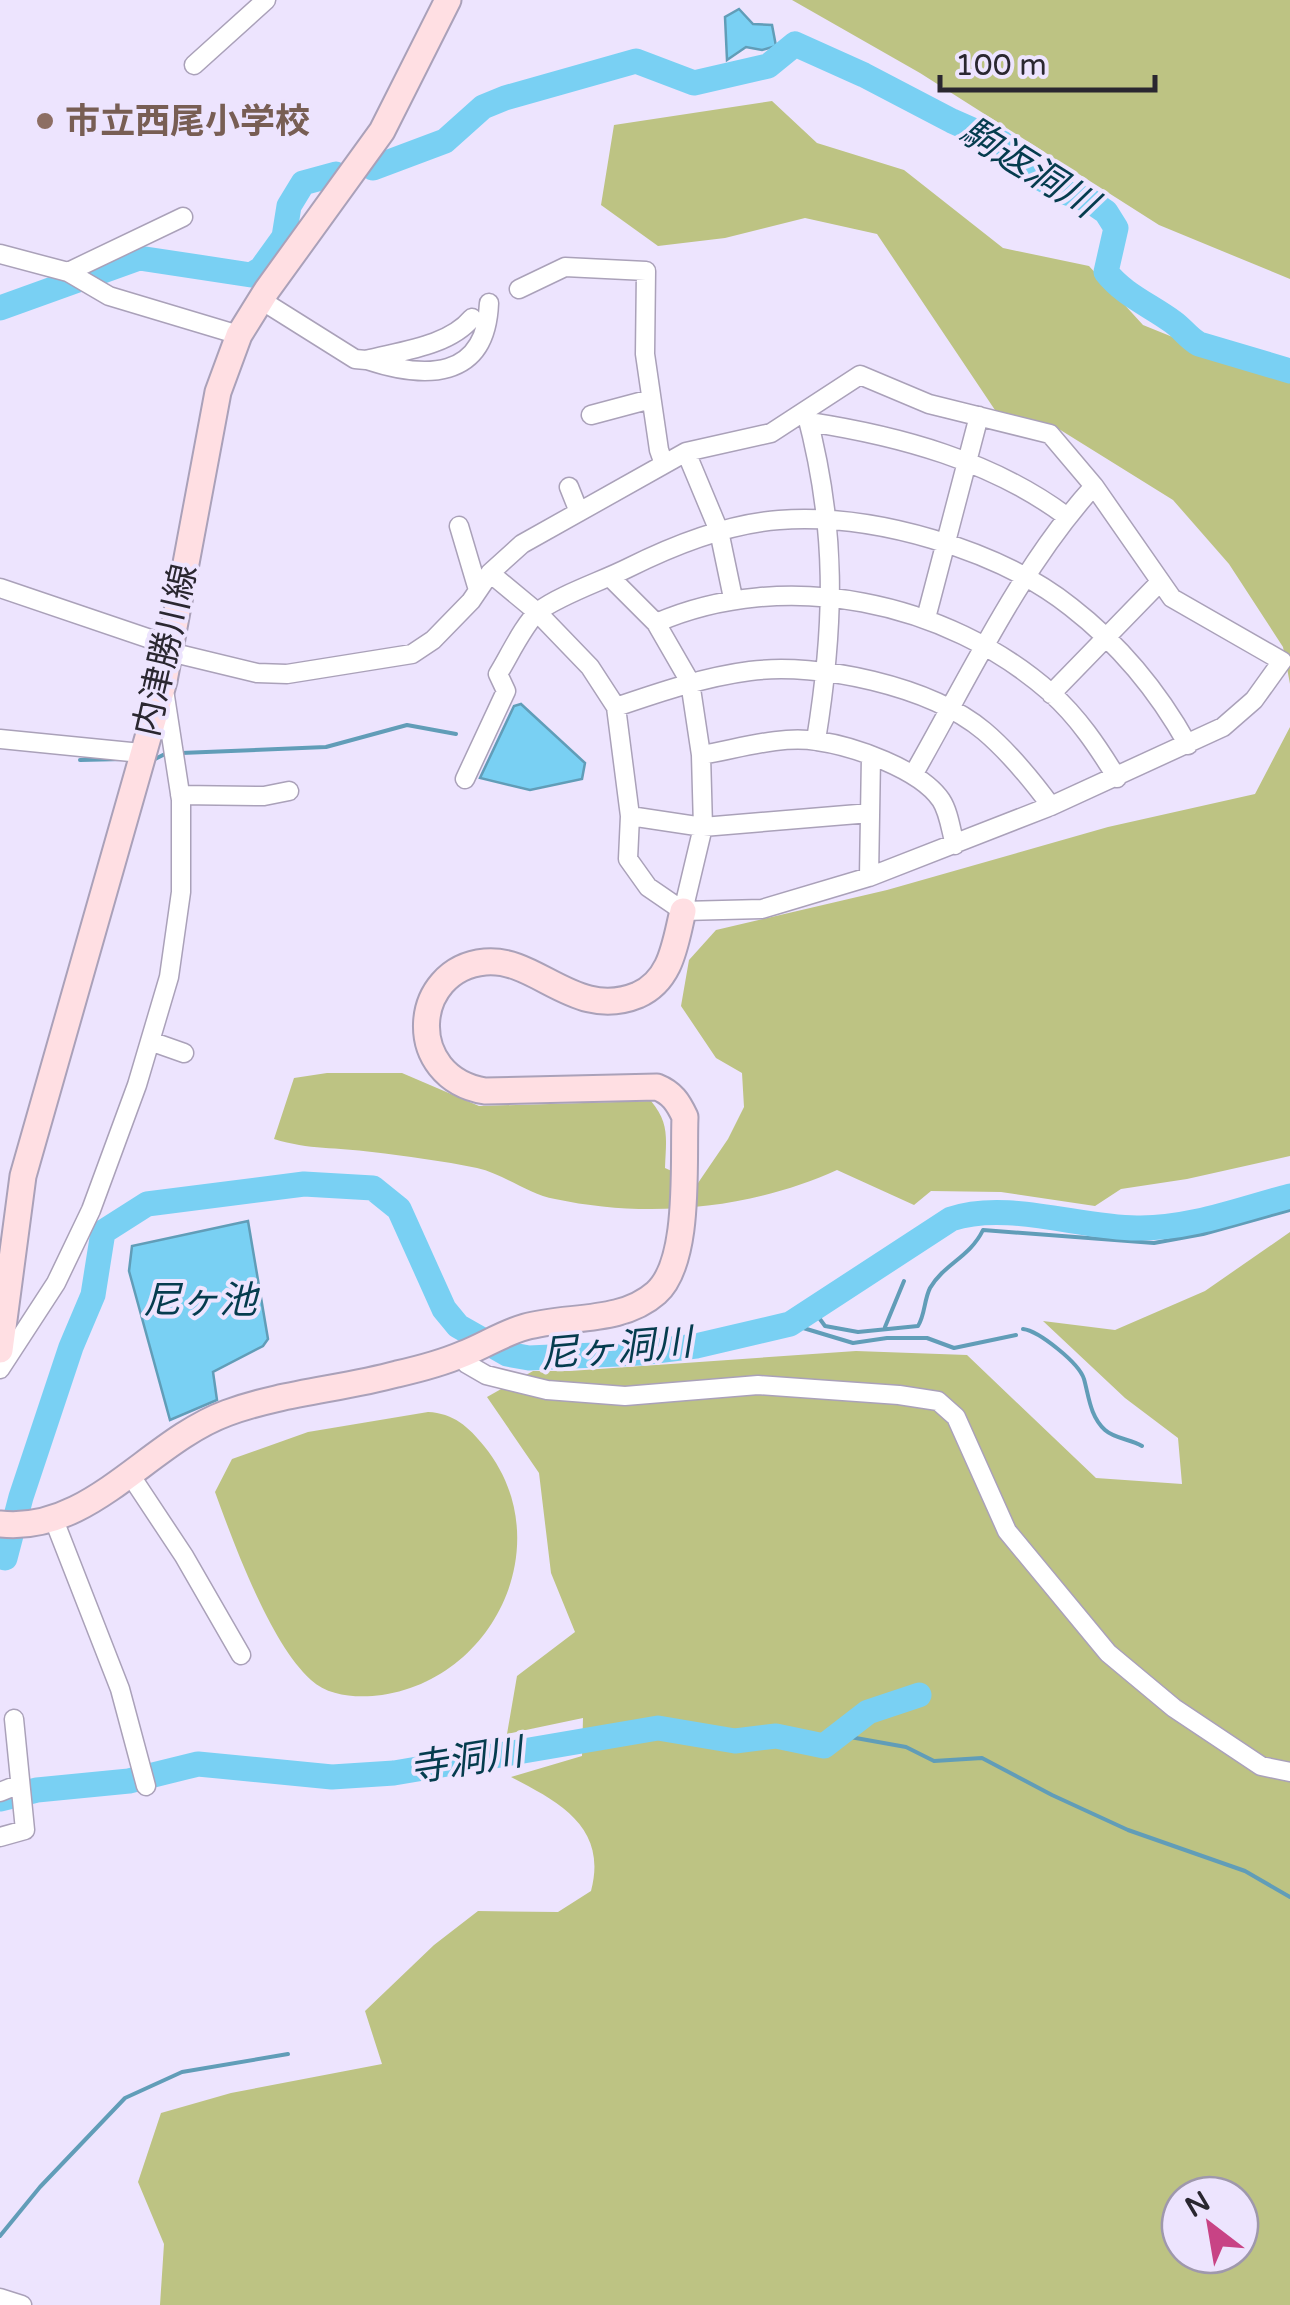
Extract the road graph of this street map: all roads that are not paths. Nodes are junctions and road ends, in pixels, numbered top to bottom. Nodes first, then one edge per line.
1 (266, 0) edge
2 (448, 0) edge
3 (194, 65) dead end
4 (183, 217) dead end
5 (0, 254) edge
6 (68, 272) junction
7 (519, 289) dead end
8 (261, 300) junction
9 (489, 303) dead end
10 (472, 318) dead end
11 (239, 335) junction
12 (366, 360) junction
13 (651, 399) junction
14 (591, 415) dead end
15 (979, 416) junction
16 (808, 417) junction
17 (686, 452) junction
18 (965, 461) junction
19 (664, 464) junction
20 (1094, 486) junction
21 (569, 487) dead end
22 (579, 512) junction
23 (1066, 516) junction
24 (828, 520) junction
25 (458, 526) dead end
26 (719, 532) junction
27 (947, 545) junction
28 (490, 573) junction
29 (610, 577) junction
30 (1026, 580) junction
31 (1159, 583) junction
32 (0, 588) edge
33 (478, 590) junction
34 (832, 597) junction
35 (734, 598) junction
36 (537, 612) junction
37 (926, 618) junction
38 (656, 623) junction
39 (1106, 636) junction
40 (986, 646) junction
41 (171, 649) junction
42 (827, 672) junction
43 (164, 681) junction
44 (690, 682) junction
45 (1051, 694) junction
46 (616, 706) junction
47 (950, 711) junction
48 (0, 739) edge
49 (816, 740) junction
50 (1188, 745) junction
51 (141, 754) junction
52 (701, 755) junction
53 (872, 756) junction
54 (914, 774) junction
55 (1116, 778) junction
56 (465, 779) dead end
57 (288, 790) dead end
58 (180, 795) junction
59 (1051, 806) junction
60 (870, 813) junction
61 (630, 816) junction
62 (703, 827) junction
63 (955, 845) junction
64 (869, 877) junction
65 (684, 911) junction
66 (150, 1041) junction
67 (184, 1053) dead end
68 (0, 1350) edge
69 (460, 1356) junction
70 (0, 1368) edge
71 (130, 1472) junction
72 (54, 1520) junction
73 (7, 1525) edge
74 (241, 1655) dead end
75 (14, 1719) dead end
76 (1290, 1772) edge
77 (20, 1784) junction
78 (146, 1786) dead end
79 (0, 1792) edge
80 (0, 1837) edge
81 (0, 2298) edge
82 (22, 2305) edge

1 - 3 street
2 - 8 street, 内津勝川線
4 - 6 street
5 - 6 street
6 - 11 street
7 - 13 street
8 - 11 street, 内津勝川線
8 - 12 street
9 - 12 street
10 - 12 street
11 - 41 street, 内津勝川線
13 - 14 street
13 - 19 street
15 - 16 street
15 - 18 street
15 - 20 street
16 - 17 street
16 - 18 street
16 - 24 street
17 - 19 street
17 - 26 street
18 - 23 street
18 - 27 street
19 - 22 street
20 - 23 street
20 - 31 street
21 - 22 street
22 - 28 street
23 - 30 street
24 - 26 street
24 - 27 street
24 - 34 street
25 - 33 street
26 - 29 street
26 - 35 street
27 - 30 street
27 - 37 street
28 - 33 street
28 - 36 street
29 - 36 street
29 - 38 street
30 - 39 street
30 - 40 street
31 - 39 street
31 - 50 street
32 - 41 street
33 - 41 street
34 - 35 street
34 - 37 street
34 - 42 street
35 - 38 street
36 - 46 street
36 - 56 street
37 - 40 street
38 - 44 street
39 - 45 street
39 - 50 street
40 - 45 street
40 - 47 street
41 - 43 street, 内津勝川線
42 - 44 street
42 - 47 street
42 - 49 street
43 - 51 street, 内津勝川線
43 - 58 street
44 - 46 street
44 - 52 street
45 - 55 street
46 - 61 street
47 - 54 street
47 - 59 street
48 - 51 street
49 - 52 street
49 - 53 street
50 - 55 street
51 - 68 street, 内津勝川線
52 - 62 street
53 - 54 street
53 - 60 street
54 - 63 street
55 - 59 street
57 - 58 street
58 - 66 street
59 - 63 street
60 - 62 street
60 - 64 street
61 - 62 street
61 - 65 street
62 - 65 street
63 - 64 street
64 - 65 street
65 - 69 street
66 - 67 street
66 - 70 street
69 - 71 street
69 - 76 street
71 - 72 street
71 - 74 street
72 - 73 street
72 - 78 street
75 - 77 street
77 - 79 street
77 - 80 street
81 - 82 street

